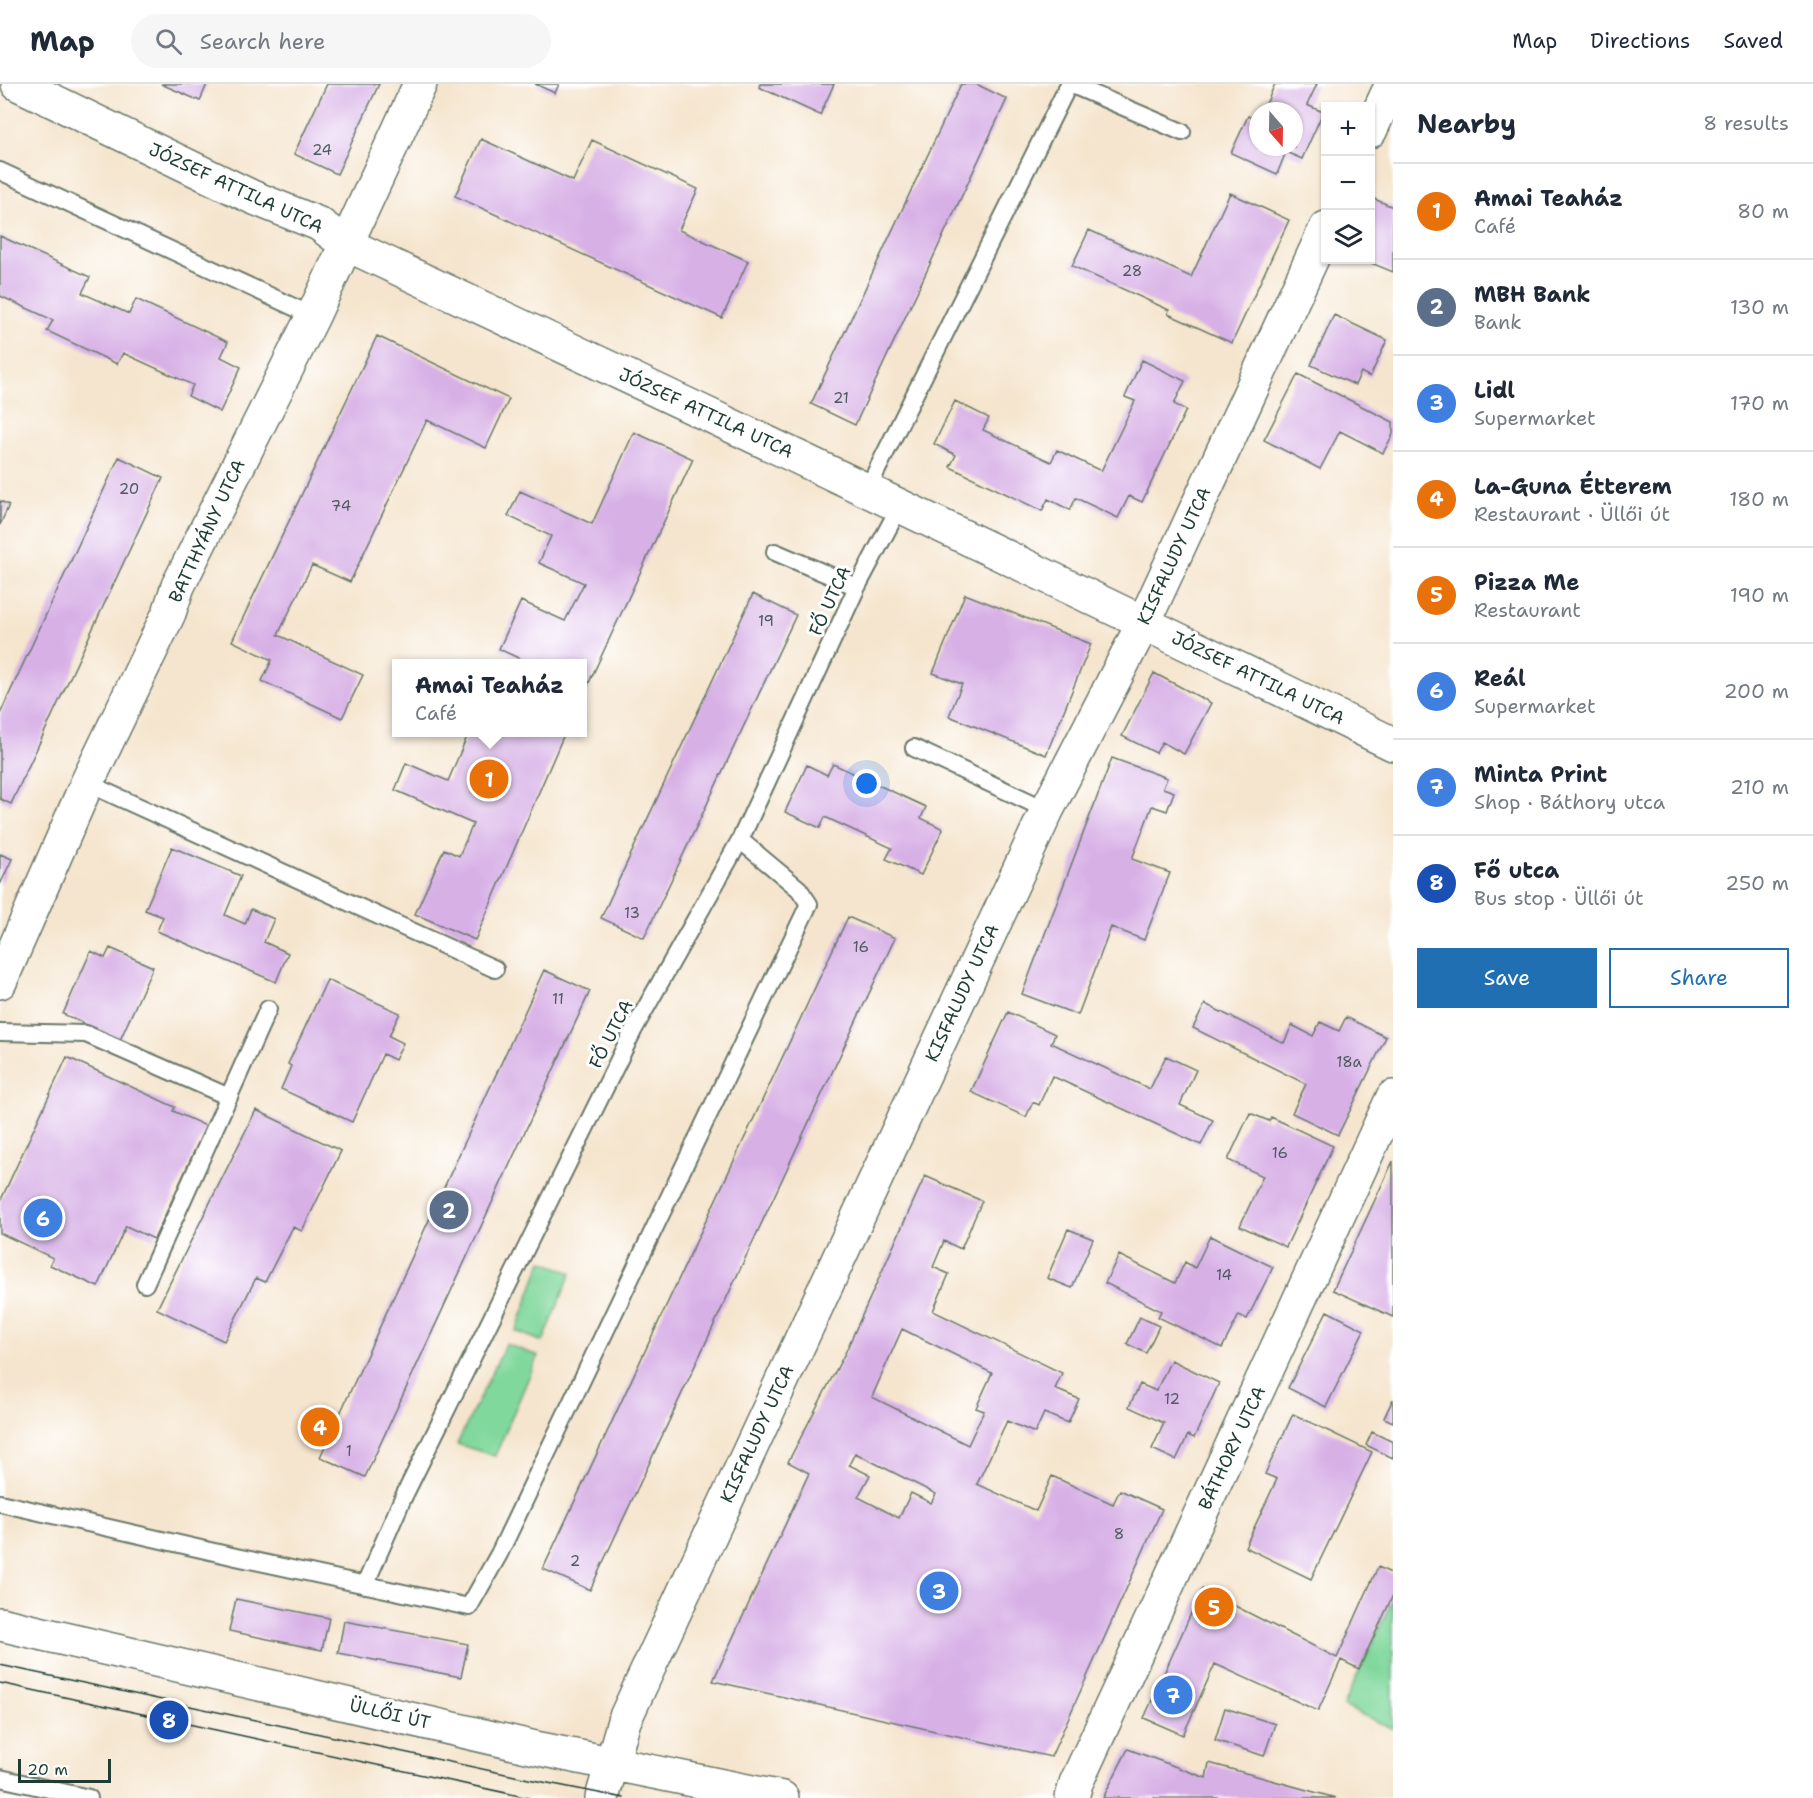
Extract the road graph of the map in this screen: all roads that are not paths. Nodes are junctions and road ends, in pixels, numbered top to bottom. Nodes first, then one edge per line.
1 (18, 84) edge
2 (420, 84) edge
3 (1069, 84) edge
4 (1392, 84) edge
5 (1375, 122) edge
6 (1182, 132) dead end
7 (0, 171) edge
8 (1321, 239) edge
9 (345, 244) junction
10 (313, 316) junction
11 (867, 490) junction
12 (900, 506) junction
13 (775, 552) dead end
14 (857, 587) junction
15 (1144, 622) junction
16 (1393, 744) edge
17 (914, 748) dead end
18 (87, 783) junction
19 (1047, 810) junction
20 (741, 840) junction
21 (495, 969) dead end
22 (0, 981) edge
23 (268, 1009) dead end
24 (0, 1032) edge
25 (229, 1097) junction
26 (1393, 1097) edge
27 (145, 1284) dead end
28 (0, 1503) edge
29 (365, 1585) junction
30 (0, 1624) edge
31 (611, 1764) junction
32 (0, 1778) edge
33 (88, 1798) edge
34 (602, 1798) edge
35 (782, 1798) edge
36 (1072, 1798) edge

1 - 9 street, JÓZSEF ATTILA UTCA
2 - 9 street, BATTHYÁNY UTCA
3 - 6 lane
3 - 11 lane
4 - 5 street
7 - 10 lane
8 - 15 street, KISFALUDY UTCA
9 - 10 street, BATTHYÁNY UTCA
9 - 11 street, JÓZSEF ATTILA UTCA
10 - 18 street, BATTHYÁNY UTCA
11 - 12 street, JÓZSEF ATTILA UTCA
12 - 14 lane, FŐ UTCA
12 - 15 street, JÓZSEF ATTILA UTCA
13 - 14 lane
14 - 20 lane, FŐ UTCA
15 - 16 street, JÓZSEF ATTILA UTCA
15 - 19 street, KISFALUDY UTCA
17 - 19 lane
18 - 21 lane
18 - 22 street, BATTHYÁNY UTCA
19 - 31 street, KISFALUDY UTCA
20 - 29 lane, FŐ UTCA
20 - 29 lane
23 - 25 lane
24 - 25 lane
25 - 27 lane
26 - 36 street, BÁTHORY UTCA
28 - 29 lane
30 - 31 street, ÜLLŐI ÚT
31 - 34 street, KISFALUDY UTCA
31 - 35 street, ÜLLŐI ÚT
32 - 33 lane

